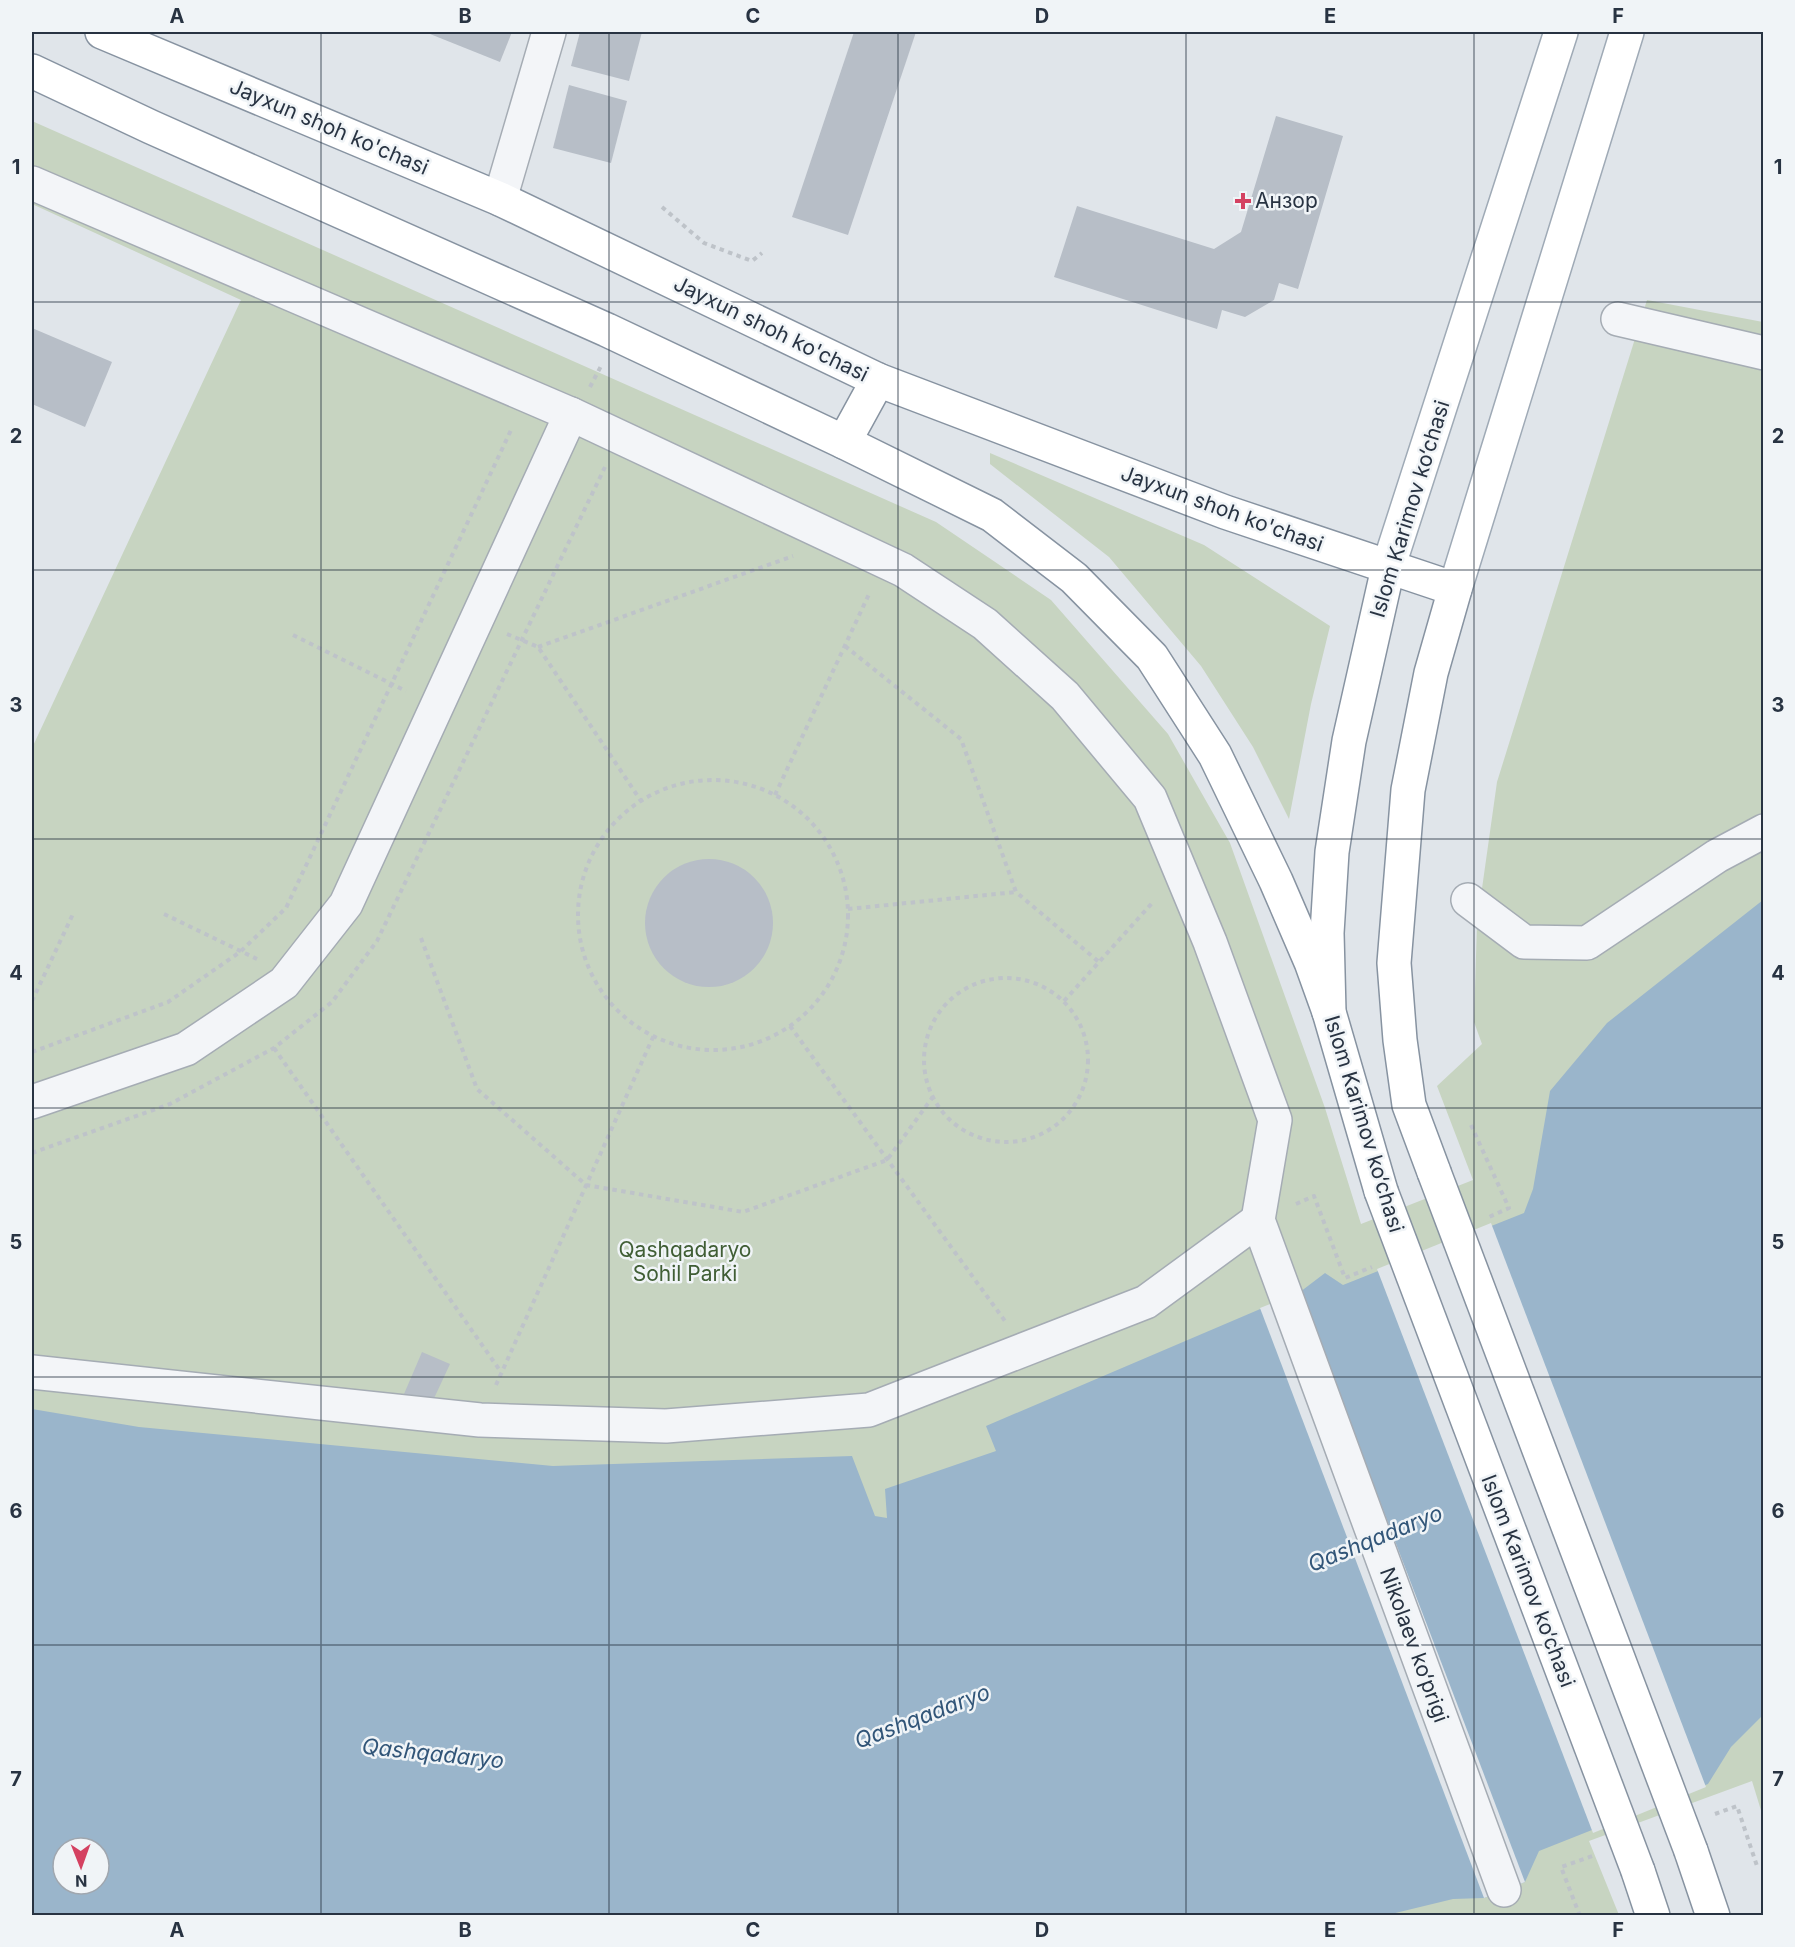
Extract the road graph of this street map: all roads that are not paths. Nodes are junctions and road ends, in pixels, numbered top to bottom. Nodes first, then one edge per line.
1 (102, 32) edge
2 (549, 32) edge
3 (1561, 32) edge
4 (1627, 32) edge
5 (32, 71) edge
6 (32, 183) edge
7 (500, 199) junction
8 (1618, 319) dead end
9 (1764, 353) edge
10 (878, 380) junction
11 (571, 414) junction
12 (844, 441) junction
13 (1388, 568) junction
14 (1455, 589) junction
15 (1764, 831) edge
16 (1468, 900) dead end
17 (1329, 1012) junction
18 (32, 1102) edge
19 (1258, 1220) junction
20 (32, 1372) edge
21 (1504, 1890) dead end
22 (1653, 1916) edge
23 (1713, 1916) edge

1 - 7 main road, Jayxun shoh ko'chasi
2 - 7 street
3 - 13 main road, Islom Karimov ko‘chasi
4 - 14 main road
5 - 12 main road
6 - 11 street
7 - 10 main road, Jayxun shoh ko'chasi
8 - 9 street
10 - 12 main road
10 - 13 main road, Jayxun shoh ko'chasi
11 - 18 street
11 - 19 street
12 - 17 main road
13 - 14 main road, Jayxun shoh ko'chasi
13 - 17 main road, Islom Karimov ko‘chasi
14 - 23 main road, bridge
15 - 16 street
17 - 22 main road, Islom Karimov ko‘chasi, bridge
19 - 20 street
19 - 21 street, Nikolaev ko‘prigi

